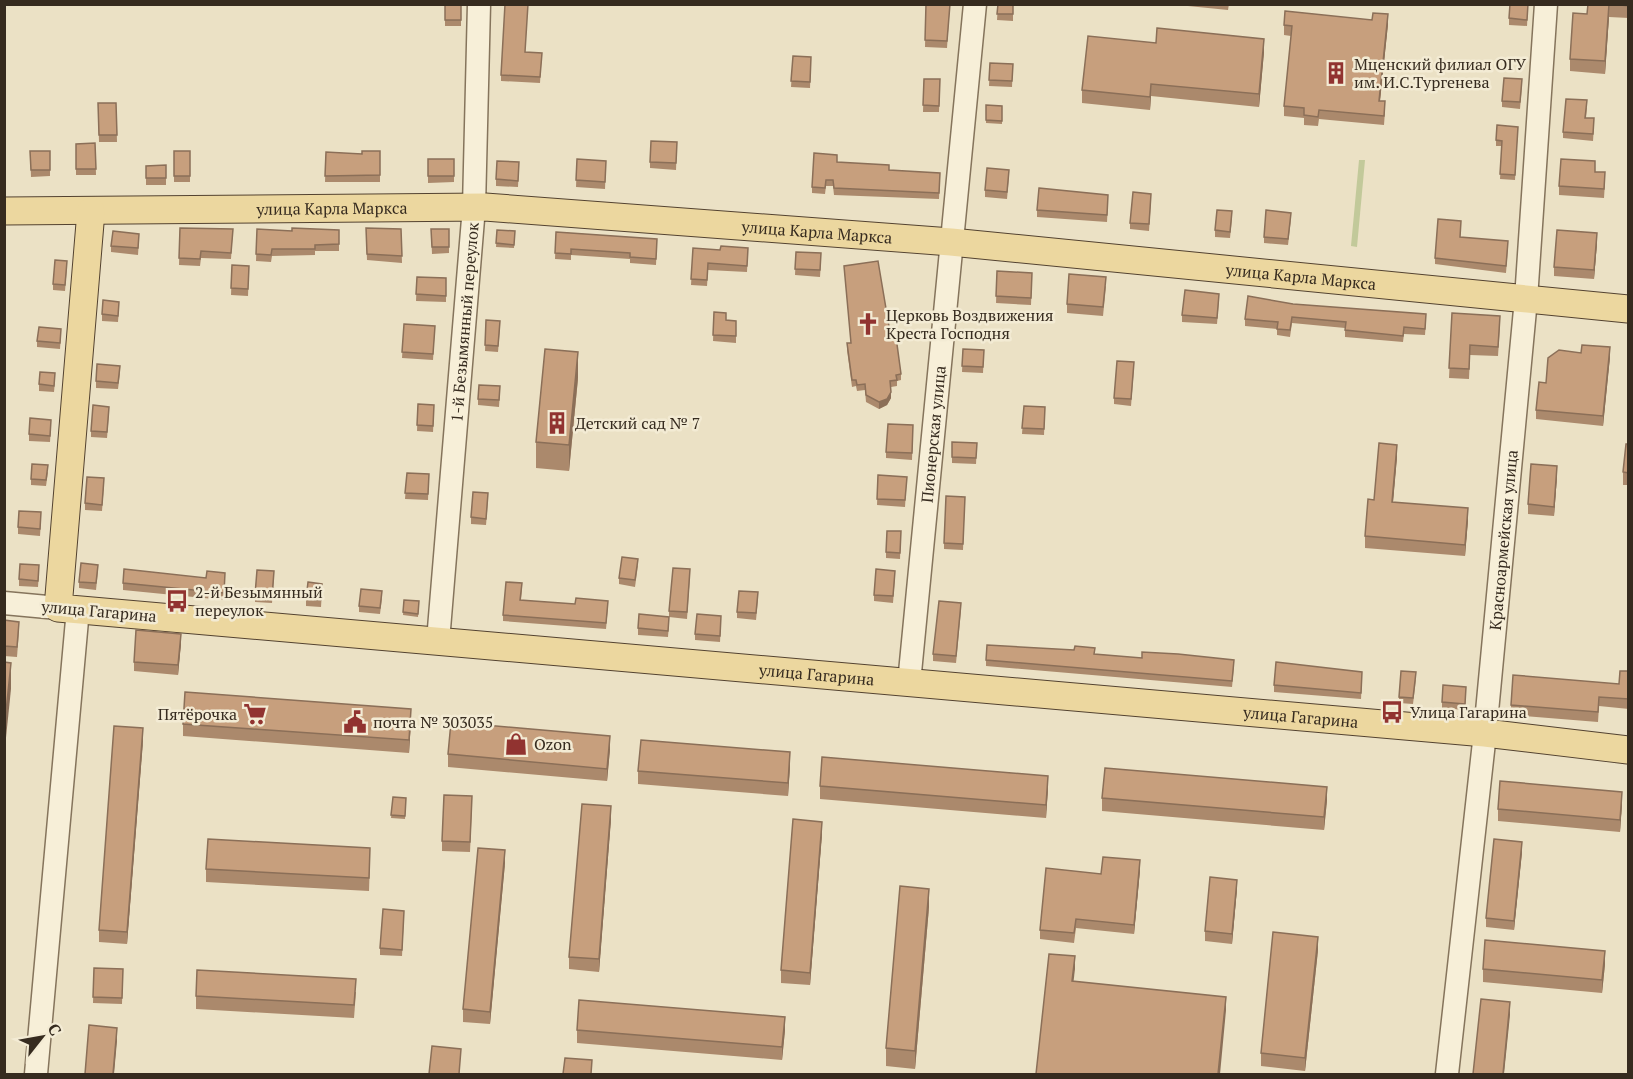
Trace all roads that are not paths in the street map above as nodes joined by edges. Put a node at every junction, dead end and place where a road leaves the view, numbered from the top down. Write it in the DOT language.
graph roads {
  1 [pos="479,4"];
  2 [pos="975,4"];
  3 [pos="1546,4"];
  4 [pos="474,207"];
  5 [pos="4,211"];
  6 [pos="92,211"];
  7 [pos="951,242"];
  8 [pos="1526,299"];
  9 [pos="1629,309"];
  10 [pos="4,603"];
  11 [pos="68,609"];
  12 [pos="438,641"];
  13 [pos="909,682"];
  14 [pos="1485,733"];
  15 [pos="1629,750"];
  16 [pos="36,1074"];
  17 [pos="1447,1074"];
  1 -- 4 [label="street, 1-й Безымянный переулок"];
  2 -- 7 [label="street, Пионерская улица"];
  3 -- 8 [label="street, Красноармейская улица"];
  4 -- 6 [label="main road, улица Карла Маркса"];
  4 -- 7 [label="main road, улица Карла Маркса"];
  4 -- 12 [label="street, 1-й Безымянный переулок"];
  5 -- 6 [label="main road, улица Карла Маркса"];
  6 -- 11 [label="main road"];
  7 -- 8 [label="main road, улица Карла Маркса"];
  7 -- 13 [label="street, Пионерская улица"];
  8 -- 9 [label="main road, улица Карла Маркса"];
  8 -- 14 [label="street, Красноармейская улица"];
  10 -- 11 [label="street, улица Гагарина"];
  11 -- 12 [label="main road, улица Гагарина"];
  11 -- 16 [label="street"];
  12 -- 13 [label="main road, улица Гагарина"];
  13 -- 14 [label="main road, улица Гагарина"];
  14 -- 15 [label="main road, улица Гагарина"];
  14 -- 17 [label="street, Красноармейская улица"];
}
